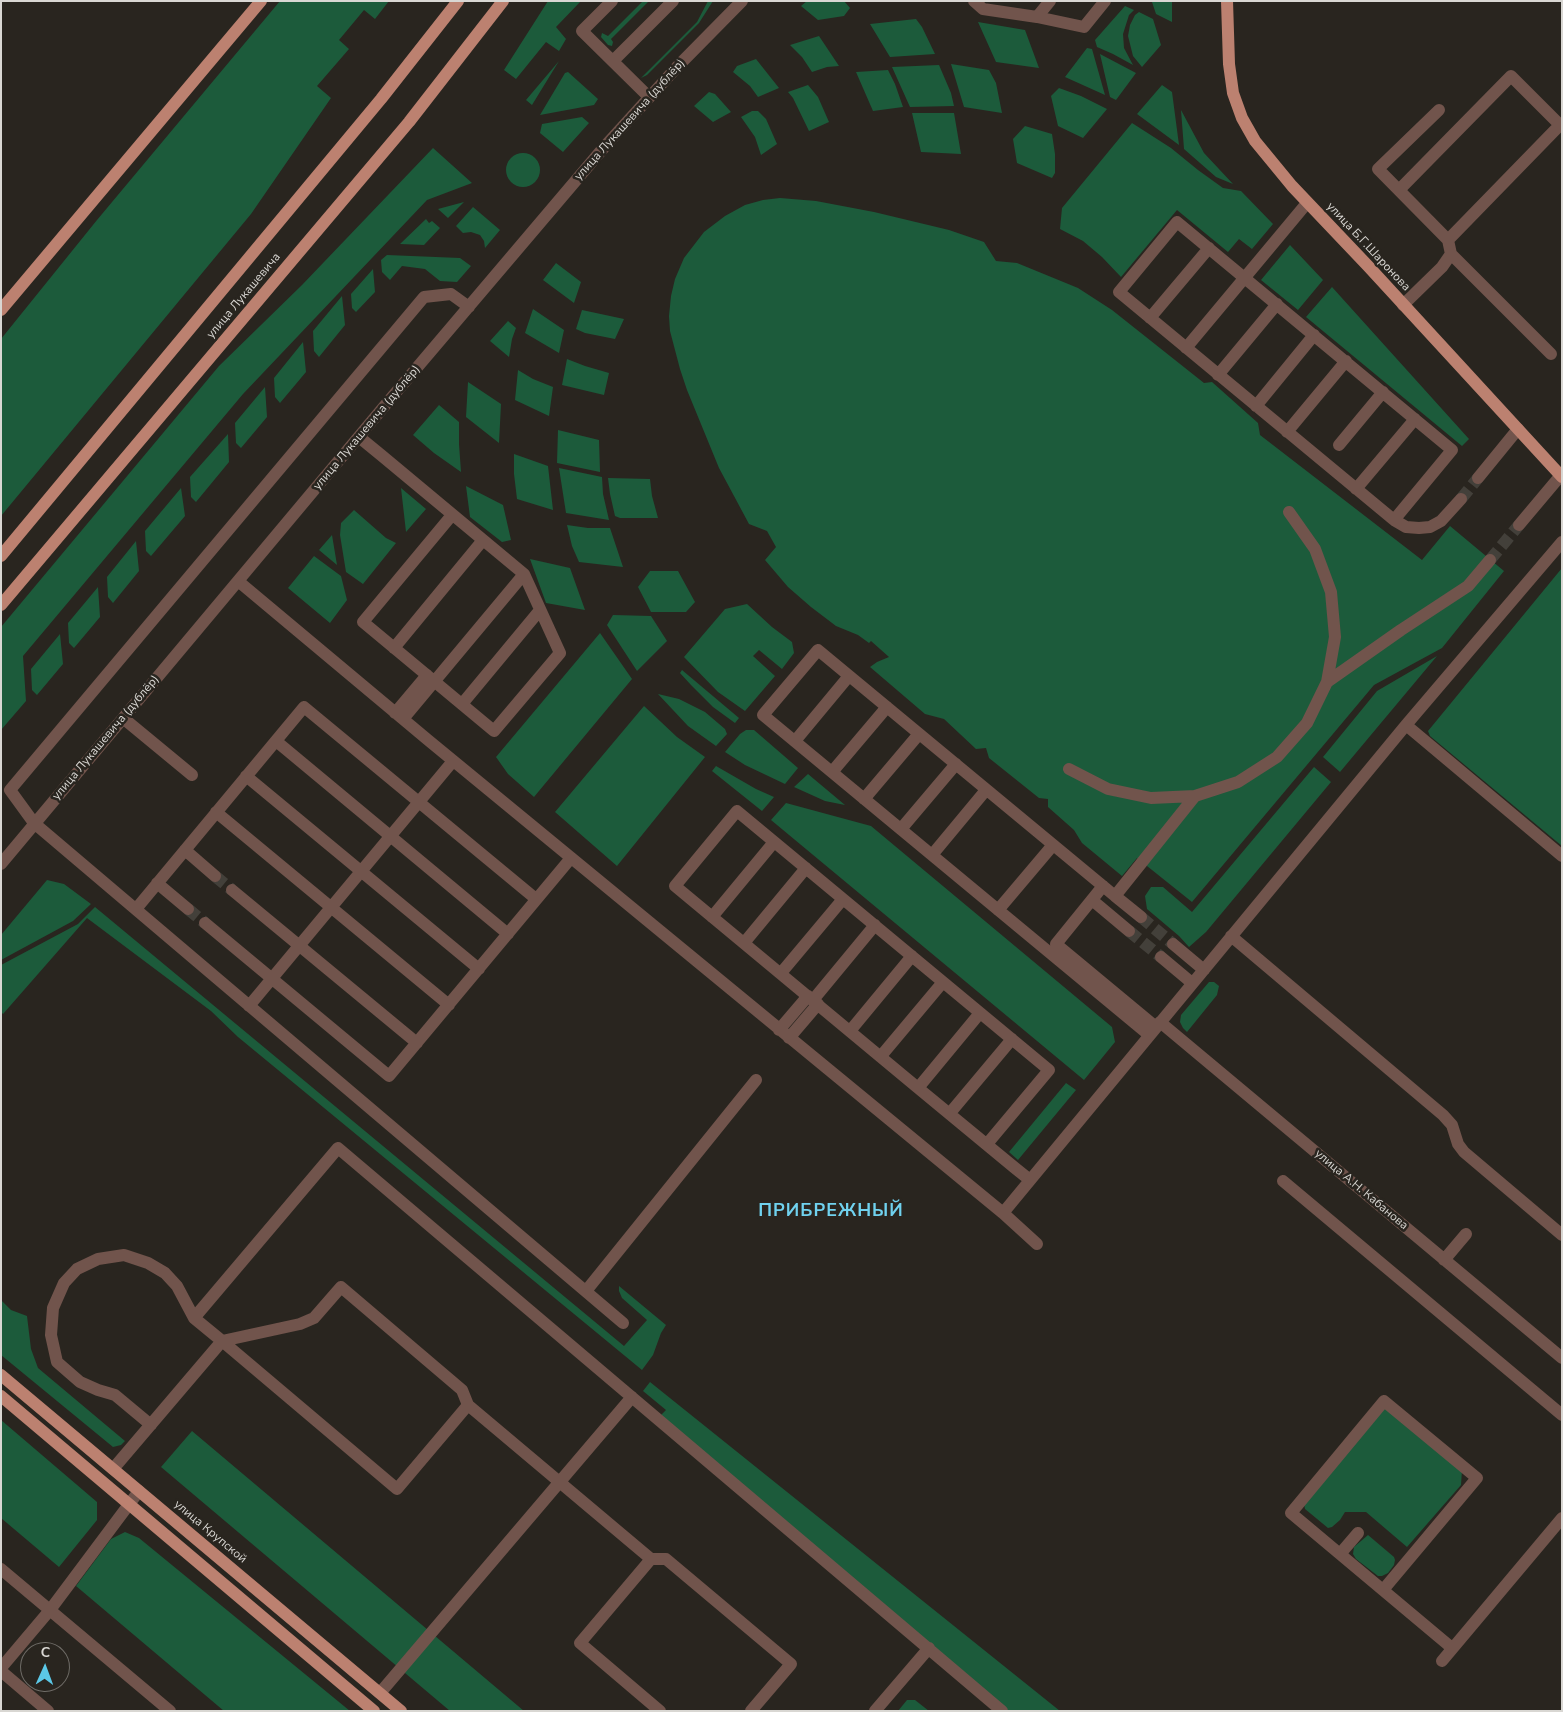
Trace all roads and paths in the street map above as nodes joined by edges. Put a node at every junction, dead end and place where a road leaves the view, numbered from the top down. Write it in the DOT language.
graph roads {
  1 [pos="261,1"];
  2 [pos="458,1"];
  3 [pos="503,1"];
  4 [pos="612,1"];
  5 [pos="673,1"];
  6 [pos="742,1"];
  7 [pos="974,1"];
  8 [pos="1050,1"];
  9 [pos="1105,1"];
  10 [pos="1226,1"];
  11 [pos="992,5"];
  12 [pos="1037,17"];
  13 [pos="613,61"];
  14 [pos="649,97"];
  15 [pos="1439,110"];
  16 [pos="1399,190"];
  17 [pos="1307,203"];
  18 [pos="1448,240"];
  19 [pos="1208,248"];
  20 [pos="1452,254"];
  21 [pos="1245,278"];
  22 [pos="1277,304"];
  23 [pos="1404,305"];
  24 [pos="469,307"];
  25 [pos="1,310"];
  26 [pos="1150,318"];
  27 [pos="1314,335"];
  28 [pos="1186,348"];
  29 [pos="1551,354"];
  30 [pos="1346,362"];
  31 [pos="1218,375"];
  32 [pos="1383,392"];
  33 [pos="1256,406"];
  34 [pos="1415,419"];
  35 [pos="1518,430"];
  36 [pos="1287,432"];
  37 [pos="359,437"];
  38 [pos="1339,445"];
  39 [pos="1561,476"];
  40 [pos="1478,478"];
  41 [pos="1356,489"];
  42 [pos="1461,498"];
  43 [pos="1289,512"];
  44 [pos="452,515"];
  45 [pos="1394,520"];
  46 [pos="1519,525"];
  47 [pos="483,540"];
  48 [pos="1562,542"];
  49 [pos="4,552"];
  50 [pos="1490,560"];
  51 [pos="524,574"];
  52 [pos="238,581"];
  53 [pos="1,605"];
  54 [pos="540,610"];
  55 [pos="394,648"];
  56 [pos="849,676"];
  57 [pos="430,678"];
  58 [pos="1327,682"];
  59 [pos="462,704"];
  60 [pos="887,707"];
  61 [pos="399,716"];
  62 [pos="123,718"];
  63 [pos="1406,725"];
  64 [pos="919,734"];
  65 [pos="276,741"];
  66 [pos="795,741"];
  67 [pos="453,761"];
  68 [pos="956,764"];
  69 [pos="1069,769"];
  70 [pos="832,772"];
  71 [pos="192,776"];
  72 [pos="246,776"];
  73 [pos="986,790"];
  74 [pos="1195,796"];
  75 [pos="864,799"];
  76 [pos="419,802"];
  77 [pos="216,812"];
  78 [pos="34,823"];
  79 [pos="901,829"];
  80 [pos="391,836"];
  81 [pos="774,842"];
  82 [pos="1053,844"];
  83 [pos="185,850"];
  84 [pos="932,855"];
  85 [pos="1562,856"];
  86 [pos="571,858"];
  87 [pos="1,864"];
  88 [pos="806,868"];
  89 [pos="361,872"];
  90 [pos="215,876"];
  91 [pos="157,884"];
  92 [pos="1104,886"];
  93 [pos="232,890"];
  94 [pos="1115,896"];
  95 [pos="536,899"];
  96 [pos="843,899"];
  97 [pos="1092,900"];
  98 [pos="331,908"];
  99 [pos="136,909"];
  100 [pos="188,909"];
  101 [pos="998,910"];
  102 [pos="712,917"];
  103 [pos="1141,917"];
  104 [pos="205,923"];
  105 [pos="875,925"];
  106 [pos="1129,931"];
  107 [pos="508,934"];
  108 [pos="1232,936"];
  109 [pos="744,943"];
  110 [pos="1173,944"];
  111 [pos="300,946"];
  112 [pos="912,956"];
  113 [pos="1161,958"];
  114 [pos="478,969"];
  115 [pos="1204,970"];
  116 [pos="781,973"];
  117 [pos="272,979"];
  118 [pos="943,982"];
  119 [pos="1192,983"];
  120 [pos="813,1000"];
  121 [pos="449,1005"];
  122 [pos="249,1006"];
  123 [pos="980,1013"];
  124 [pos="1155,1028"];
  125 [pos="850,1031"];
  126 [pos="784,1034"];
  127 [pos="1012,1039"];
  128 [pos="417,1043"];
  129 [pos="881,1056"];
  130 [pos="756,1080"];
  131 [pos="918,1088"];
  132 [pos="950,1113"];
  133 [pos="987,1144"];
  134 [pos="1030,1180"];
  135 [pos="1283,1182"];
  136 [pos="1003,1213"];
  137 [pos="1466,1234"];
  138 [pos="1562,1235"];
  139 [pos="1037,1244"];
  140 [pos="1444,1260"];
  141 [pos="586,1291"];
  142 [pos="194,1318"];
  143 [pos="623,1323"];
  144 [pos="222,1341"];
  145 [pos="1562,1358"];
  146 [pos="1,1375"];
  147 [pos="1,1396"];
  148 [pos="632,1397"];
  149 [pos="468,1405"];
  150 [pos="1562,1415"];
  151 [pos="151,1424"];
  152 [pos="113,1469"];
  153 [pos="559,1482"];
  154 [pos="139,1491"];
  155 [pos="129,1504"];
  156 [pos="1562,1518"];
  157 [pos="1358,1533"];
  158 [pos="1340,1554"];
  159 [pos="651,1559"];
  160 [pos="1,1569"];
  161 [pos="1383,1590"];
  162 [pos="50,1610"];
  163 [pos="929,1648"];
  164 [pos="1452,1648"];
  165 [pos="1442,1660"];
  166 [pos="1,1669"];
  167 [pos="380,1693"];
  168 [pos="34,1706"];
  169 [pos="48,1711"];
  170 [pos="170,1711"];
  171 [pos="374,1711"];
  172 [pos="401,1711"];
  173 [pos="660,1711"];
  174 [pos="751,1711"];
  175 [pos="875,1711"];
  176 [pos="1002,1711"];
  1 -- 25 [label="main road"];
  2 -- 49 [label="main road, улица Лукашевича"];
  3 -- 53 [label="main road, улица Лукашевича"];
  4 -- 13 [label="street"];
  5 -- 13 [label="street"];
  6 -- 14 [label="street, улица Лукашевича (дублёр)"];
  7 -- 11 [label="street"];
  8 -- 12 [label="street"];
  9 -- 12 [label="street"];
  10 -- 17 [label="main road, улица Б.Г.Шаронова"];
  11 -- 12 [label="street"];
  13 -- 14 [label="street"];
  14 -- 24 [label="street, улица Лукашевича (дублёр)"];
  15 -- 16 [label="street"];
  16 -- 18 [label="street"];
  16 -- 18 [label="street"];
  17 -- 21 [label="street"];
  17 -- 23 [label="main road, улица Б.Г.Шаронова"];
  18 -- 20 [label="street"];
  19 -- 21 [label="street"];
  19 -- 26 [label="street"];
  19 -- 26 [label="street"];
  20 -- 23 [label="street"];
  20 -- 29 [label="street"];
  21 -- 22 [label="street"];
  21 -- 28 [label="street"];
  22 -- 27 [label="street"];
  22 -- 31 [label="street"];
  23 -- 35 [label="main road, улица Б.Г.Шаронова"];
  24 -- 37 [label="street, улица Лукашевича (дублёр)"];
  24 -- 78 [label="street"];
  26 -- 28 [label="street"];
  27 -- 30 [label="street"];
  27 -- 33 [label="street"];
  28 -- 31 [label="street"];
  30 -- 32 [label="street"];
  30 -- 36 [label="street"];
  31 -- 33 [label="street"];
  32 -- 34 [label="street"];
  32 -- 38 [label="street"];
  33 -- 36 [label="street"];
  34 -- 41 [label="street"];
  34 -- 45 [label="street"];
  35 -- 39 [label="main road, улица Б.Г.Шаронова"];
  35 -- 40 [label="street"];
  36 -- 41 [label="street"];
  37 -- 44 [label="street"];
  37 -- 52 [label="street, улица Лукашевича (дублёр)"];
  39 -- 46 [label="street"];
  41 -- 45 [label="street"];
  42 -- 45 [label="street"];
  43 -- 58 [label="street"];
  44 -- 47 [label="street"];
  44 -- 55 [label="street"];
  47 -- 51 [label="street"];
  47 -- 55 [label="street"];
  48 -- 63 [label="street"];
  50 -- 58 [label="street"];
  51 -- 54 [label="street"];
  51 -- 57 [label="street"];
  52 -- 61 [label="street"];
  52 -- 62 [label="street, улица Лукашевича (дублёр)"];
  54 -- 59 [label="street"];
  54 -- 59 [label="street"];
  55 -- 57 [label="street"];
  56 -- 60 [label="street"];
  56 -- 66 [label="street"];
  56 -- 66 [label="street"];
  57 -- 59 [label="street"];
  57 -- 61 [label="street"];
  58 -- 74 [label="street"];
  60 -- 64 [label="street"];
  60 -- 70 [label="street"];
  61 -- 67 [label="street"];
  62 -- 71 [label="street"];
  62 -- 78 [label="street, улица Лукашевича (дублёр)"];
  63 -- 85 [label="street"];
  63 -- 108 [label="street"];
  64 -- 68 [label="street"];
  64 -- 75 [label="street"];
  65 -- 72 [label="street"];
  65 -- 76 [label="street"];
  65 -- 80 [label="street"];
  66 -- 70 [label="street"];
  67 -- 76 [label="street"];
  67 -- 86 [label="street"];
  68 -- 73 [label="street"];
  68 -- 79 [label="street"];
  69 -- 74 [label="street"];
  70 -- 75 [label="street"];
  72 -- 77 [label="street"];
  72 -- 89 [label="street"];
  73 -- 82 [label="street"];
  73 -- 84 [label="street"];
  74 -- 94 [label="street"];
  75 -- 79 [label="street"];
  76 -- 80 [label="street"];
  76 -- 95 [label="street"];
  77 -- 83 [label="street"];
  77 -- 98 [label="street"];
  78 -- 87 [label="street, улица Лукашевича (дублёр)"];
  78 -- 99 [label="street"];
  79 -- 84 [label="street"];
  80 -- 89 [label="street"];
  80 -- 107 [label="street"];
  81 -- 88 [label="street"];
  81 -- 102 [label="street"];
  81 -- 102 [label="street"];
  82 -- 92 [label="street"];
  82 -- 101 [label="street"];
  83 -- 90 [label="street"];
  83 -- 91 [label="street"];
  84 -- 101 [label="street"];
  86 -- 95 [label="street"];
  86 -- 126 [label="street"];
  88 -- 96 [label="street"];
  88 -- 109 [label="street"];
  89 -- 98 [label="street"];
  89 -- 114 [label="street"];
  91 -- 99 [label="street"];
  91 -- 100 [label="street"];
  92 -- 94 [label="street"];
  92 -- 97 [label="street"];
  93 -- 111 [label="street"];
  94 -- 103 [label="street"];
  95 -- 107 [label="street"];
  96 -- 105 [label="street"];
  96 -- 116 [label="street"];
  97 -- 106 [label="street"];
  97 -- 124 [label="street"];
  98 -- 111 [label="street"];
  98 -- 121 [label="street"];
  99 -- 122 [label="street"];
  101 -- 124 [label="street"];
  102 -- 109 [label="street"];
  104 -- 117 [label="street"];
  105 -- 112 [label="street"];
  105 -- 120 [label="street"];
  107 -- 114 [label="street"];
  108 -- 115 [label="street"];
  108 -- 138 [label="street"];
  109 -- 116 [label="street"];
  110 -- 115 [label="street"];
  111 -- 117 [label="street"];
  111 -- 128 [label="street"];
  112 -- 118 [label="street"];
  112 -- 125 [label="street"];
  113 -- 119 [label="street"];
  114 -- 121 [label="street"];
  115 -- 119 [label="street"];
  116 -- 120 [label="street"];
  117 -- 122 [label="street"];
  117 -- 128 [label="street"];
  118 -- 123 [label="street"];
  118 -- 129 [label="street"];
  119 -- 124 [label="street"];
  120 -- 125 [label="street"];
  120 -- 126 [label="street"];
  121 -- 128 [label="street"];
  122 -- 141 [label="street"];
  123 -- 127 [label="street"];
  123 -- 131 [label="street"];
  124 -- 134 [label="street"];
  124 -- 140 [label="street, улица А.Н. Кабанова"];
  125 -- 129 [label="street"];
  126 -- 136 [label="street"];
  127 -- 132 [label="street"];
  127 -- 133 [label="street"];
  129 -- 131 [label="street"];
  130 -- 141 [label="street"];
  131 -- 132 [label="street"];
  132 -- 133 [label="street"];
  133 -- 134 [label="street"];
  134 -- 136 [label="street"];
  135 -- 150 [label="street"];
  136 -- 139 [label="street"];
  137 -- 140 [label="street"];
  140 -- 145 [label="street, улица А.Н. Кабанова"];
  141 -- 143 [label="street"];
  142 -- 144 [label="street"];
  142 -- 148 [label="street"];
  142 -- 151 [label="street"];
  144 -- 149 [label="street"];
  144 -- 149 [label="street"];
  144 -- 151 [label="street"];
  146 -- 152 [label="main road, улица Крупской"];
  147 -- 155 [label="main road"];
  148 -- 153 [label="street"];
  148 -- 163 [label="street"];
  149 -- 153 [label="street"];
  151 -- 152 [label="street"];
  152 -- 154 [label="main road, улица Крупской"];
  153 -- 159 [label="street"];
  153 -- 167 [label="street"];
  154 -- 155 [label="street"];
  154 -- 167 [label="main road, улица Крупской"];
  155 -- 162 [label="street"];
  155 -- 171 [label="main road"];
  156 -- 164 [label="street"];
  157 -- 158 [label="street"];
  158 -- 161 [label="street"];
  158 -- 161 [label="street"];
  159 -- 173 [label="street"];
  159 -- 174 [label="street"];
  160 -- 162 [label="street"];
  161 -- 164 [label="street"];
  162 -- 166 [label="street"];
  162 -- 170 [label="street"];
  163 -- 175 [label="street"];
  163 -- 176 [label="street"];
  164 -- 165 [label="street"];
  166 -- 168 [label="street"];
  167 -- 172 [label="main road, улица Крупской"];
  168 -- 169 [label="street"];
}
